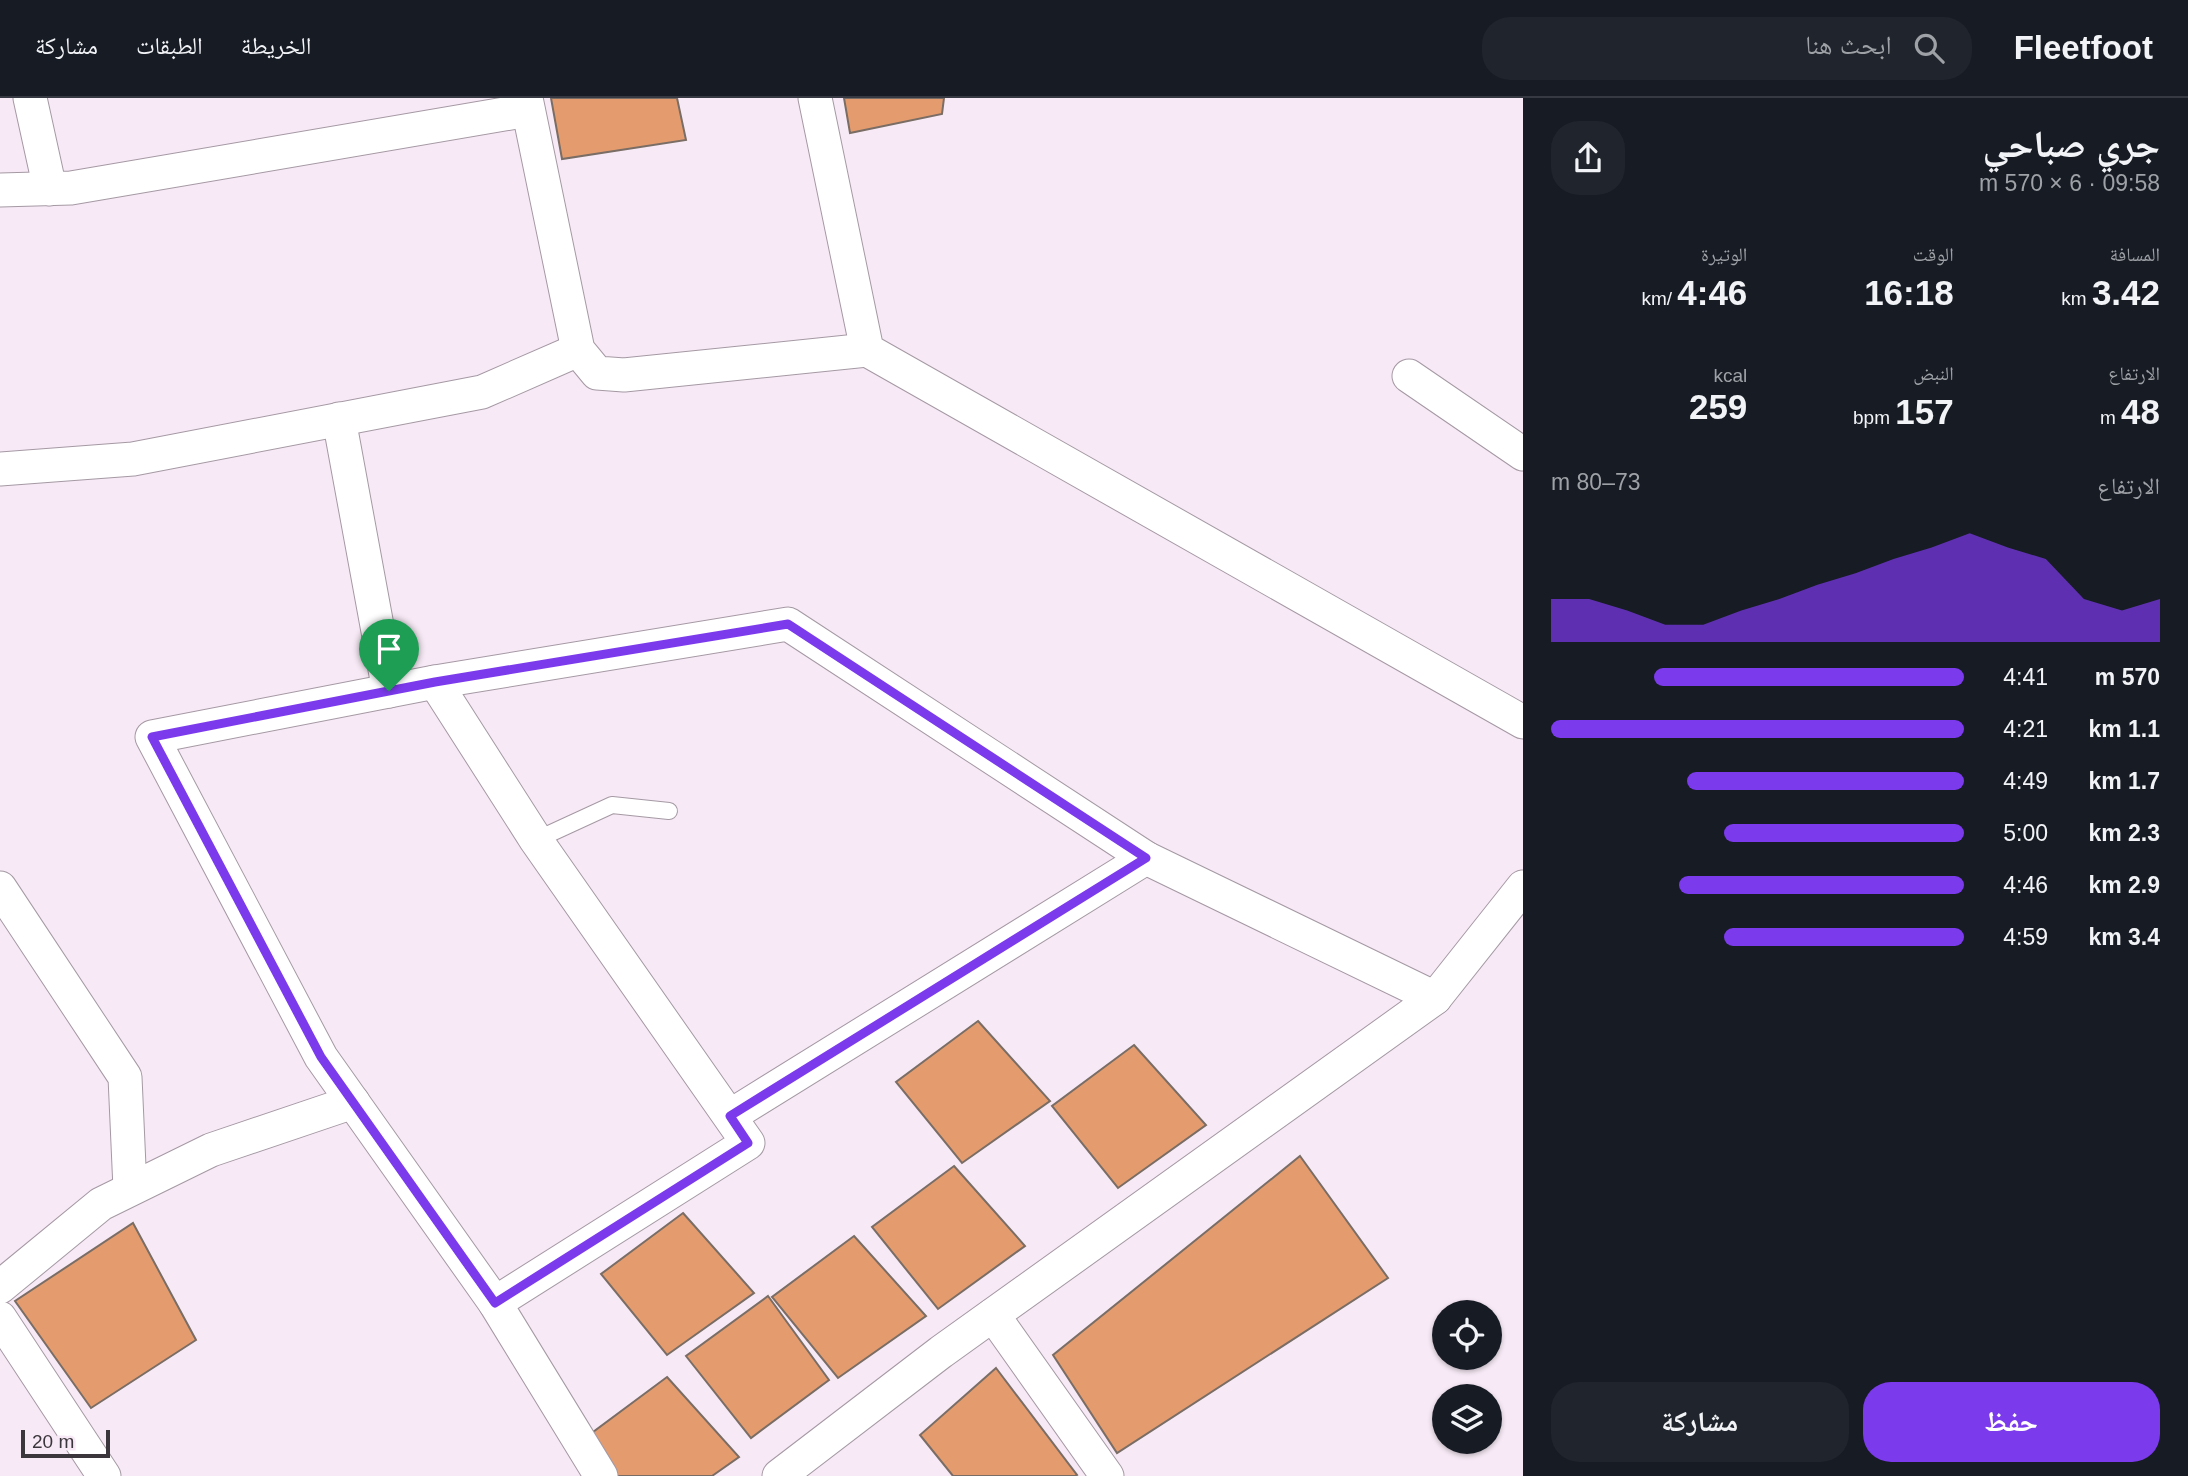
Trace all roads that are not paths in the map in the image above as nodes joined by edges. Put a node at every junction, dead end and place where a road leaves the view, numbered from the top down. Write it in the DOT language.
graph roads {
  1 [pos="30,98"];
  2 [pos="815,98"];
  3 [pos="527,104"];
  4 [pos="50,188"];
  5 [pos="0,190"];
  6 [pos="578,350"];
  7 [pos="867,351"];
  8 [pos="1409,376"];
  9 [pos="339,419"];
  10 [pos="1523,454"];
  11 [pos="0,469"];
  12 [pos="435,682"];
  13 [pos="389,691"];
  14 [pos="1523,722"];
  15 [pos="669,811"];
  16 [pos="537,840"];
  17 [pos="1146,858"];
  18 [pos="1523,887"];
  19 [pos="0,888"];
  20 [pos="1435,998"];
  21 [pos="353,1102"];
  22 [pos="730,1116"];
  23 [pos="130,1189"];
  24 [pos="0,1287"];
  25 [pos="495,1303"];
  26 [pos="993,1315"];
  27 [pos="0,1318"];
  28 [pos="104,1476"];
  29 [pos="601,1476"];
  30 [pos="779,1476"];
  31 [pos="1107,1476"];
  1 -- 4 [label="street"];
  2 -- 7 [label="street"];
  3 -- 4 [label="street"];
  3 -- 6 [label="street"];
  4 -- 5 [label="street"];
  6 -- 7 [label="street"];
  6 -- 9 [label="street"];
  7 -- 14 [label="street"];
  8 -- 10 [label="street"];
  9 -- 11 [label="street"];
  9 -- 13 [label="street"];
  12 -- 13 [label="street"];
  12 -- 16 [label="street"];
  12 -- 17 [label="street"];
  13 -- 21 [label="street"];
  15 -- 16 [label="lane"];
  16 -- 22 [label="street"];
  17 -- 20 [label="street"];
  17 -- 22 [label="street"];
  18 -- 20 [label="street"];
  19 -- 23 [label="street"];
  20 -- 26 [label="street"];
  21 -- 23 [label="street"];
  21 -- 25 [label="street"];
  22 -- 25 [label="street"];
  23 -- 24 [label="street"];
  25 -- 29 [label="street"];
  26 -- 30 [label="street"];
  26 -- 31 [label="street"];
  27 -- 28 [label="street"];
}
